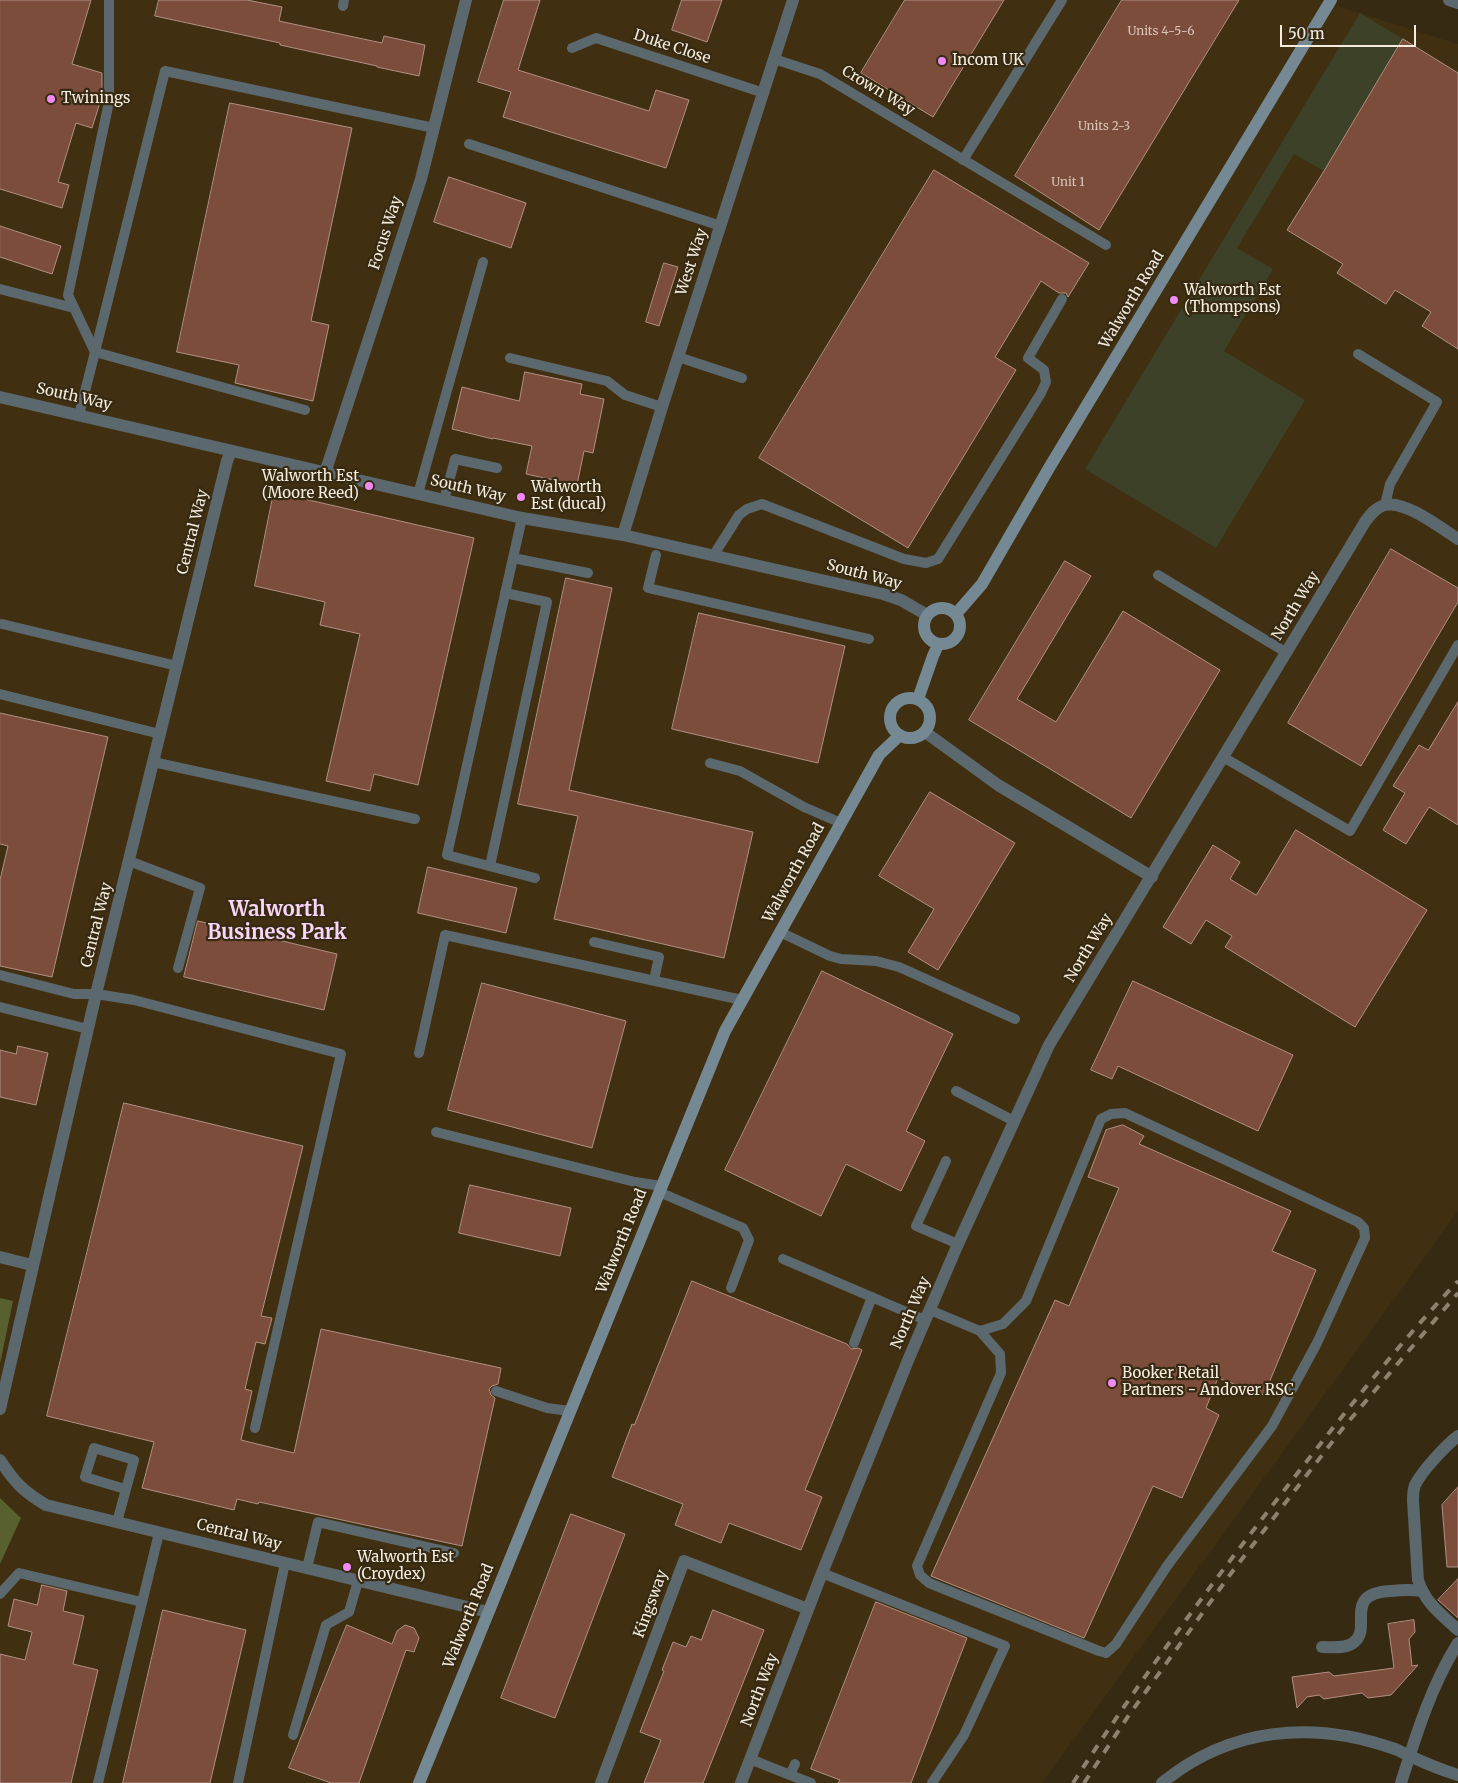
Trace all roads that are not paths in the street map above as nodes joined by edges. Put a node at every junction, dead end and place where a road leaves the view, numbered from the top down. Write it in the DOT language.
graph roads {
  1 [pos="109,0"];
  2 [pos="466,0"];
  3 [pos="793,0"];
  4 [pos="1062,0"];
  5 [pos="1331,0"];
  6 [pos="1449,0"];
  7 [pos="1458,3"];
  8 [pos="572,48"];
  9 [pos="774,58"];
  10 [pos="764,92"];
  11 [pos="434,128"];
  12 [pos="468,144"];
  13 [pos="963,160"];
  14 [pos="721,226"];
  15 [pos="1106,245"];
  16 [pos="483,262"];
  17 [pos="0,289"];
  18 [pos="1062,299"];
  19 [pos="74,308"];
  20 [pos="95,352"];
  21 [pos="1358,354"];
  22 [pos="678,356"];
  23 [pos="510,358"];
  24 [pos="742,378"];
  25 [pos="0,397"];
  26 [pos="662,407"];
  27 [pos="305,410"];
  28 [pos="79,415"];
  29 [pos="231,451"];
  30 [pos="497,468"];
  31 [pos="325,473"];
  32 [pos="418,494"];
  33 [pos="444,500"];
  34 [pos="1385,505"];
  35 [pos="522,518"];
  36 [pos="623,535"];
  37 [pos="1458,538"];
  38 [pos="656,555"];
  39 [pos="713,556"];
  40 [pos="513,558"];
  41 [pos="588,573"];
  42 [pos="1158,575"];
  43 [pos="505,593"];
  44 [pos="956,614"];
  45 [pos="927,615"];
  46 [pos="2,624"];
  47 [pos="869,640"];
  48 [pos="938,644"];
  49 [pos="1458,645"];
  50 [pos="1287,653"];
  51 [pos="177,666"];
  52 [pos="0,694"];
  53 [pos="918,699"];
  54 [pos="924,732"];
  55 [pos="160,734"];
  56 [pos="900,735"];
  57 [pos="1223,757"];
  58 [pos="153,762"];
  59 [pos="710,763"];
  60 [pos="415,819"];
  61 [pos="841,823"];
  62 [pos="129,861"];
  63 [pos="490,866"];
  64 [pos="1152,877"];
  65 [pos="535,878"];
  66 [pos="780,932"];
  67 [pos="594,942"];
  68 [pos="178,968"];
  69 [pos="0,975"];
  70 [pos="654,980"];
  71 [pos="96,994"];
  72 [pos="742,1000"];
  73 [pos="0,1007"];
  74 [pos="1015,1019"];
  75 [pos="88,1028"];
  76 [pos="419,1053"];
  77 [pos="956,1091"];
  78 [pos="1014,1121"];
  79 [pos="436,1132"];
  80 [pos="946,1161"];
  81 [pos="660,1189"];
  82 [pos="958,1244"];
  83 [pos="0,1256"];
  84 [pos="783,1259"];
  85 [pos="32,1265"];
  86 [pos="731,1288"];
  87 [pos="872,1297"];
  88 [pos="928,1315"];
  89 [pos="980,1331"];
  90 [pos="854,1343"];
  91 [pos="496,1391"];
  92 [pos="0,1409"];
  93 [pos="570,1411"];
  94 [pos="255,1428"];
  95 [pos="1458,1436"];
  96 [pos="0,1460"];
  97 [pos="125,1489"];
  98 [pos="117,1522"];
  99 [pos="160,1533"];
  100 [pos="454,1554"];
  101 [pos="285,1563"];
  102 [pos="307,1568"];
  103 [pos="822,1573"];
  104 [pos="358,1581"];
  105 [pos="1422,1591"];
  106 [pos="0,1594"];
  107 [pos="142,1602"];
  108 [pos="808,1609"];
  109 [pos="488,1612"];
  110 [pos="1458,1630"];
  111 [pos="1458,1643"];
  112 [pos="1322,1647"];
  113 [pos="293,1736"];
  114 [pos="1410,1756"];
  115 [pos="750,1759"];
  116 [pos="795,1764"];
  117 [pos="790,1775"];
  118 [pos="1458,1776"];
  119 [pos="98,1783"];
  120 [pos="238,1783"];
  121 [pos="419,1783"];
  122 [pos="601,1783"];
  123 [pos="741,1783"];
  124 [pos="811,1783"];
  125 [pos="932,1783"];
  126 [pos="1162,1783"];
  127 [pos="1401,1783"];
  1 -- 19 [label="lane"];
  2 -- 11 [label="street, Focus Way"];
  3 -- 9 [label="street, West Way"];
  4 -- 13 [label="lane"];
  5 -- 44 [label="street, Walworth Road"];
  6 -- 7 [label="street"];
  8 -- 10 [label="lane, Duke Close"];
  9 -- 10 [label="street, West Way"];
  9 -- 13 [label="lane, Crown Way"];
  10 -- 14 [label="street, West Way"];
  11 -- 20 [label="lane"];
  11 -- 31 [label="street, Focus Way"];
  12 -- 14 [label="lane"];
  13 -- 15 [label="lane, Crown Way"];
  14 -- 22 [label="street, West Way"];
  16 -- 32 [label="lane"];
  17 -- 19 [label="lane"];
  18 -- 39 [label="lane"];
  19 -- 20 [label="lane"];
  20 -- 27 [label="lane"];
  20 -- 28 [label="lane"];
  21 -- 34 [label="lane"];
  22 -- 24 [label="lane"];
  22 -- 26 [label="street, West Way"];
  23 -- 26 [label="lane"];
  25 -- 28 [label="street, South Way"];
  26 -- 36 [label="street, West Way"];
  28 -- 29 [label="street, South Way"];
  29 -- 31 [label="street, South Way"];
  29 -- 51 [label="street, Central Way"];
  30 -- 33 [label="lane"];
  31 -- 32 [label="street, South Way"];
  32 -- 33 [label="street, South Way"];
  33 -- 35 [label="street, South Way"];
  34 -- 37 [label="street"];
  34 -- 50 [label="street, North Way"];
  35 -- 36 [label="street, South Way"];
  35 -- 40 [label="lane"];
  36 -- 39 [label="street, South Way"];
  38 -- 47 [label="lane"];
  39 -- 45 [label="street, South Way"];
  40 -- 41 [label="lane"];
  40 -- 43 [label="lane"];
  42 -- 50 [label="lane"];
  43 -- 63 [label="lane"];
  43 -- 63 [label="lane"];
  44 -- 45 [label="street"];
  44 -- 48 [label="street"];
  45 -- 48 [label="street"];
  46 -- 51 [label="lane"];
  48 -- 53 [label="street"];
  49 -- 57 [label="lane"];
  50 -- 57 [label="street, North Way"];
  51 -- 55 [label="street, Central Way"];
  52 -- 55 [label="lane"];
  53 -- 54 [label="street"];
  53 -- 56 [label="street"];
  54 -- 56 [label="street"];
  54 -- 64 [label="street"];
  55 -- 58 [label="street, Central Way"];
  56 -- 61 [label="street, Walworth Road"];
  57 -- 64 [label="street, North Way"];
  58 -- 60 [label="lane"];
  58 -- 62 [label="street, Central Way"];
  59 -- 61 [label="lane"];
  61 -- 66 [label="street, Walworth Road"];
  62 -- 68 [label="lane"];
  62 -- 71 [label="street, Central Way"];
  63 -- 65 [label="lane"];
  64 -- 78 [label="street, North Way"];
  66 -- 72 [label="street, Walworth Road"];
  66 -- 74 [label="lane"];
  67 -- 70 [label="lane"];
  69 -- 71 [label="lane"];
  70 -- 72 [label="lane"];
  70 -- 76 [label="lane"];
  71 -- 75 [label="street, Central Way"];
  71 -- 94 [label="lane"];
  72 -- 81 [label="street, Walworth Road"];
  73 -- 75 [label="lane"];
  75 -- 85 [label="street, Central Way"];
  77 -- 78 [label="lane"];
  78 -- 82 [label="street, North Way"];
  79 -- 81 [label="lane"];
  80 -- 82 [label="lane"];
  81 -- 86 [label="lane"];
  81 -- 93 [label="street, Walworth Road"];
  82 -- 88 [label="street, North Way"];
  83 -- 85 [label="street"];
  84 -- 87 [label="lane"];
  85 -- 92 [label="street, Central Way"];
  87 -- 88 [label="lane"];
  87 -- 90 [label="lane"];
  88 -- 89 [label="lane"];
  88 -- 103 [label="street, North Way"];
  89 -- 89 [label="lane"];
  91 -- 93 [label="lane"];
  93 -- 109 [label="street, Walworth Road"];
  95 -- 105 [label="street"];
  96 -- 98 [label="street, Central Way"];
  97 -- 97 [label="lane"];
  97 -- 98 [label="lane"];
  98 -- 99 [label="street, Central Way"];
  99 -- 101 [label="street, Central Way"];
  99 -- 107 [label="lane"];
  100 -- 102 [label="lane"];
  101 -- 102 [label="street, Central Way"];
  101 -- 120 [label="lane"];
  102 -- 104 [label="street, Central Way"];
  103 -- 108 [label="street, North Way"];
  103 -- 125 [label="lane"];
  104 -- 109 [label="street, Central Way"];
  104 -- 113 [label="lane"];
  105 -- 110 [label="street"];
  105 -- 112 [label="street"];
  106 -- 107 [label="lane"];
  107 -- 119 [label="lane"];
  108 -- 115 [label="street, North Way"];
  108 -- 122 [label="street, Kingsway"];
  109 -- 121 [label="street, Walworth Road"];
  111 -- 114 [label="street"];
  114 -- 118 [label="street"];
  114 -- 126 [label="street"];
  114 -- 127 [label="street"];
  115 -- 117 [label="lane"];
  115 -- 123 [label="street, North Way"];
  116 -- 117 [label="lane"];
  117 -- 124 [label="lane"];
}
